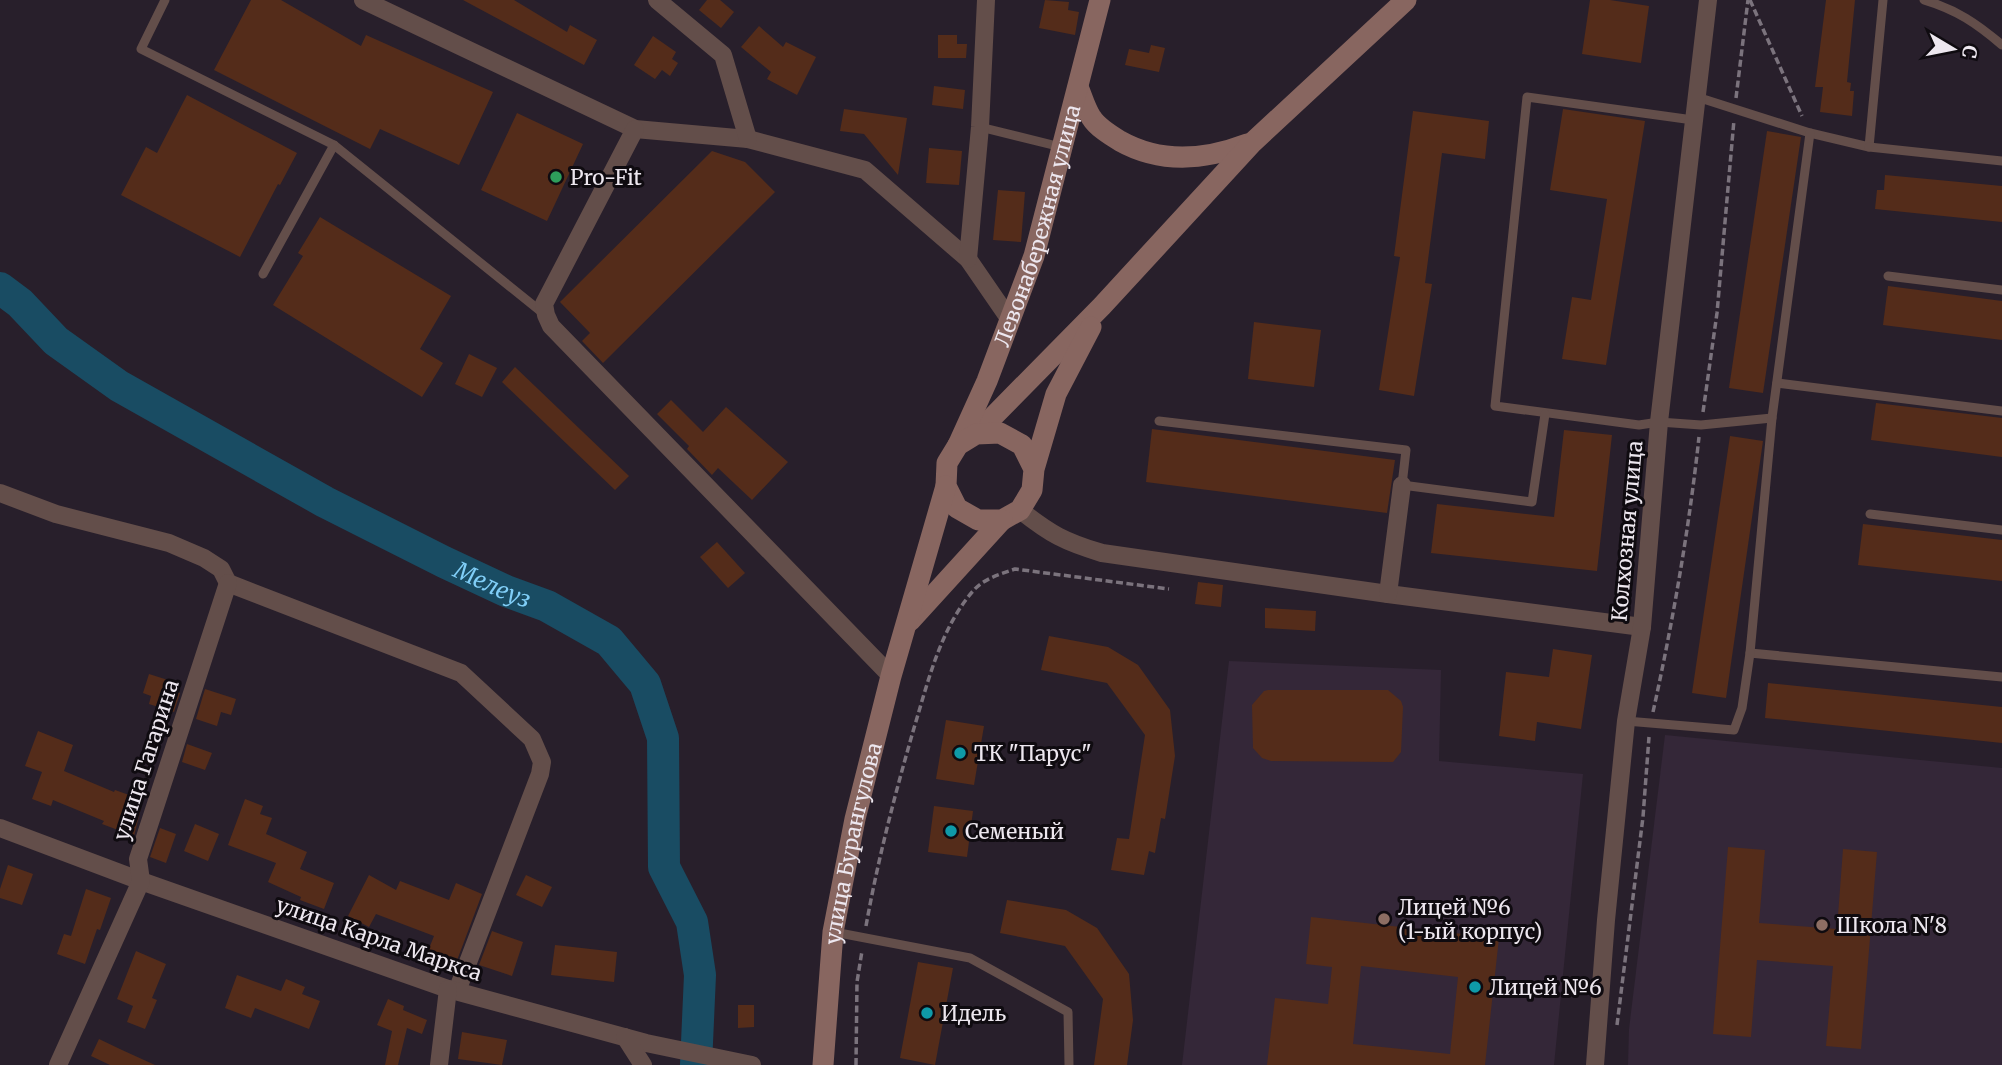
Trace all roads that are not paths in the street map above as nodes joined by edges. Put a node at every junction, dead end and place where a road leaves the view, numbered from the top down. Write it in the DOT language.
graph roads {
  1 [pos="165,0"];
  2 [pos="363,0"];
  3 [pos="657,0"];
  4 [pos="986,0"];
  5 [pos="1100,0"];
  6 [pos="1406,0"];
  7 [pos="1708,0"];
  8 [pos="1883,0"];
  9 [pos="1924,0"];
  10 [pos="2002,45"];
  11 [pos="1078,87"];
  12 [pos="1697,97"];
  13 [pos="1693,120"];
  14 [pos="980,127"];
  15 [pos="635,129"];
  16 [pos="1810,133"];
  17 [pos="748,138"];
  18 [pos="1252,142"];
  19 [pos="334,145"];
  20 [pos="1869,147"];
  21 [pos="1063,148"];
  22 [pos="2002,161"];
  23 [pos="968,259"];
  24 [pos="263,274"];
  25 [pos="1888,276"];
  26 [pos="2002,290"];
  27 [pos="1102,306"];
  28 [pos="546,315"];
  29 [pos="1010,320"];
  30 [pos="1777,383"];
  31 [pos="2002,411"];
  32 [pos="1545,414"];
  33 [pos="1772,418"];
  34 [pos="1159,421"];
  35 [pos="1659,422"];
  36 [pos="967,439"];
  37 [pos="1034,469"];
  38 [pos="1402,485"];
  39 [pos="946,486"];
  40 [pos="0,493"];
  41 [pos="1870,514"];
  42 [pos="1011,515"];
  43 [pos="2002,530"];
  44 [pos="228,583"];
  45 [pos="1388,594"];
  46 [pos="907,625"];
  47 [pos="1642,628"];
  48 [pos="1750,653"];
  49 [pos="891,676"];
  50 [pos="2002,677"];
  51 [pos="1626,721"];
  52 [pos="0,828"];
  53 [pos="141,881"];
  54 [pos="833,932"];
  55 [pos="452,990"];
  56 [pos="625,1037"];
  57 [pos="746,1064"];
  58 [pos="58,1065"];
  59 [pos="439,1065"];
  60 [pos="643,1065"];
  61 [pos="823,1065"];
  62 [pos="1069,1065"];
  63 [pos="1595,1065"];
  1 -- 19 [label="lane"];
  2 -- 15 [label="street"];
  3 -- 17 [label="street"];
  4 -- 14 [label="street"];
  5 -- 11 [label="main road, Левонабережная улица"];
  6 -- 18 [label="main road"];
  7 -- 12 [label="street, Колхозная улица"];
  8 -- 20 [label="lane"];
  9 -- 10 [label="lane"];
  11 -- 18 [label="main road"];
  11 -- 21 [label="main road, Левонабережная улица"];
  12 -- 13 [label="street, Колхозная улица"];
  12 -- 16 [label="lane"];
  13 -- 32 [label="lane"];
  13 -- 35 [label="street, Колхозная улица"];
  14 -- 21 [label="lane"];
  14 -- 23 [label="street"];
  15 -- 17 [label="street"];
  15 -- 28 [label="street"];
  16 -- 20 [label="lane"];
  16 -- 30 [label="lane"];
  17 -- 23 [label="street"];
  18 -- 27 [label="main road"];
  19 -- 24 [label="lane"];
  19 -- 28 [label="lane"];
  20 -- 22 [label="lane"];
  21 -- 29 [label="main road, Левонабережная улица"];
  23 -- 29 [label="street"];
  25 -- 26 [label="lane"];
  27 -- 36 [label="main road, улица Бурангулова"];
  27 -- 37 [label="main road, улица Бурангулова"];
  28 -- 49 [label="street"];
  29 -- 36 [label="main road, Левонабережная улица"];
  30 -- 31 [label="lane"];
  30 -- 33 [label="lane"];
  32 -- 35 [label="lane"];
  32 -- 38 [label="lane"];
  33 -- 35 [label="lane"];
  33 -- 48 [label="lane"];
  34 -- 38 [label="lane"];
  35 -- 47 [label="street, Колхозная улица"];
  36 -- 37 [label="main road"];
  36 -- 39 [label="main road, улица Бурангулова"];
  37 -- 42 [label="main road, улица Бурангулова"];
  38 -- 45 [label="street"];
  39 -- 42 [label="main road"];
  39 -- 46 [label="main road, улица Бурангулова"];
  40 -- 44 [label="street"];
  41 -- 43 [label="lane"];
  42 -- 45 [label="street"];
  42 -- 46 [label="main road, улица Бурангулова"];
  44 -- 53 [label="street, улица Гагарина"];
  44 -- 55 [label="street"];
  45 -- 47 [label="street"];
  46 -- 49 [label="main road, улица Бурангулова"];
  47 -- 51 [label="street, Колхозная улица"];
  48 -- 50 [label="lane"];
  48 -- 51 [label="lane"];
  49 -- 54 [label="main road, улица Бурангулова"];
  51 -- 63 [label="street, Колхозная улица"];
  52 -- 53 [label="street, улица Карла Маркса"];
  53 -- 55 [label="street, улица Карла Маркса"];
  53 -- 58 [label="street, улица Гагарина"];
  54 -- 61 [label="main road, улица Бурангулова"];
  54 -- 62 [label="lane"];
  55 -- 56 [label="street, улица Карла Маркса"];
  55 -- 59 [label="street"];
  56 -- 57 [label="street, улица Карла Маркса"];
  56 -- 60 [label="street"];
}
